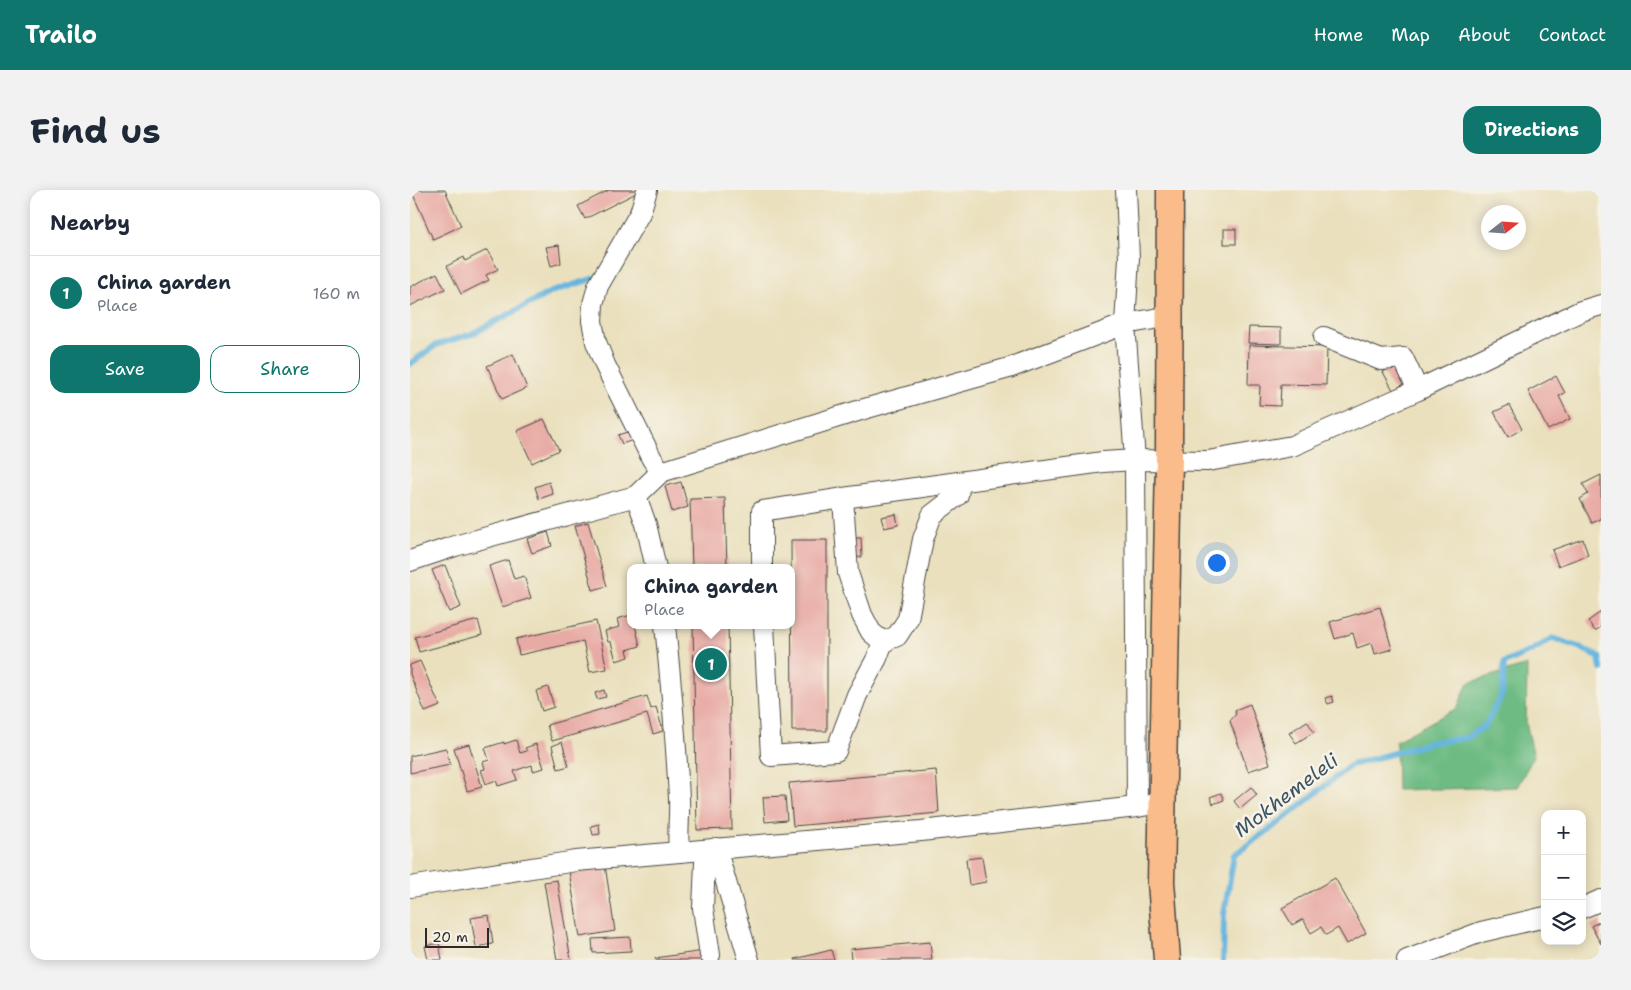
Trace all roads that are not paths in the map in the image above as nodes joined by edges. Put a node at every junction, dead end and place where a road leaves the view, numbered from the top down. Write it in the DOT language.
graph roads {
  1 [pos="647,190"];
  2 [pos="1126,190"];
  3 [pos="1170,190"];
  4 [pos="1601,305"];
  5 [pos="1171,316"];
  6 [pos="1125,324"];
  7 [pos="1324,338"];
  8 [pos="1418,390"];
  9 [pos="1135,460"];
  10 [pos="1169,460"];
  11 [pos="661,472"];
  12 [pos="960,482"];
  13 [pos="636,496"];
  14 [pos="843,498"];
  15 [pos="410,560"];
  16 [pos="655,564"];
  17 [pos="762,564"];
  18 [pos="665,629"];
  19 [pos="764,629"];
  20 [pos="883,642"];
  21 [pos="1149,805"];
  22 [pos="716,848"];
  23 [pos="679,851"];
  24 [pos="410,887"];
  25 [pos="1601,900"];
  26 [pos="1586,906"];
  27 [pos="1541,918"];
  28 [pos="710,955"];
  29 [pos="749,960"];
  30 [pos="1167,960"];
  31 [pos="1407,960"];
  1 -- 11 [label="street"];
  2 -- 6 [label="street"];
  3 -- 5 [label="main road"];
  4 -- 8 [label="street"];
  5 -- 6 [label="street"];
  5 -- 10 [label="main road"];
  6 -- 9 [label="street"];
  6 -- 11 [label="street"];
  7 -- 8 [label="street"];
  8 -- 10 [label="street"];
  9 -- 10 [label="street"];
  9 -- 12 [label="street"];
  9 -- 21 [label="street"];
  10 -- 21 [label="main road"];
  11 -- 13 [label="street"];
  12 -- 14 [label="street"];
  12 -- 20 [label="street"];
  13 -- 15 [label="street"];
  13 -- 16 [label="street"];
  14 -- 17 [label="street"];
  14 -- 20 [label="street"];
  18 -- 23 [label="street"];
  19 -- 20 [label="street"];
  21 -- 22 [label="street"];
  21 -- 30 [label="main road"];
  22 -- 23 [label="street"];
  22 -- 28 [label="street"];
  22 -- 29 [label="street"];
  23 -- 24 [label="street"];
  25 -- 26 [label="street"];
  27 -- 31 [label="street"];
}
